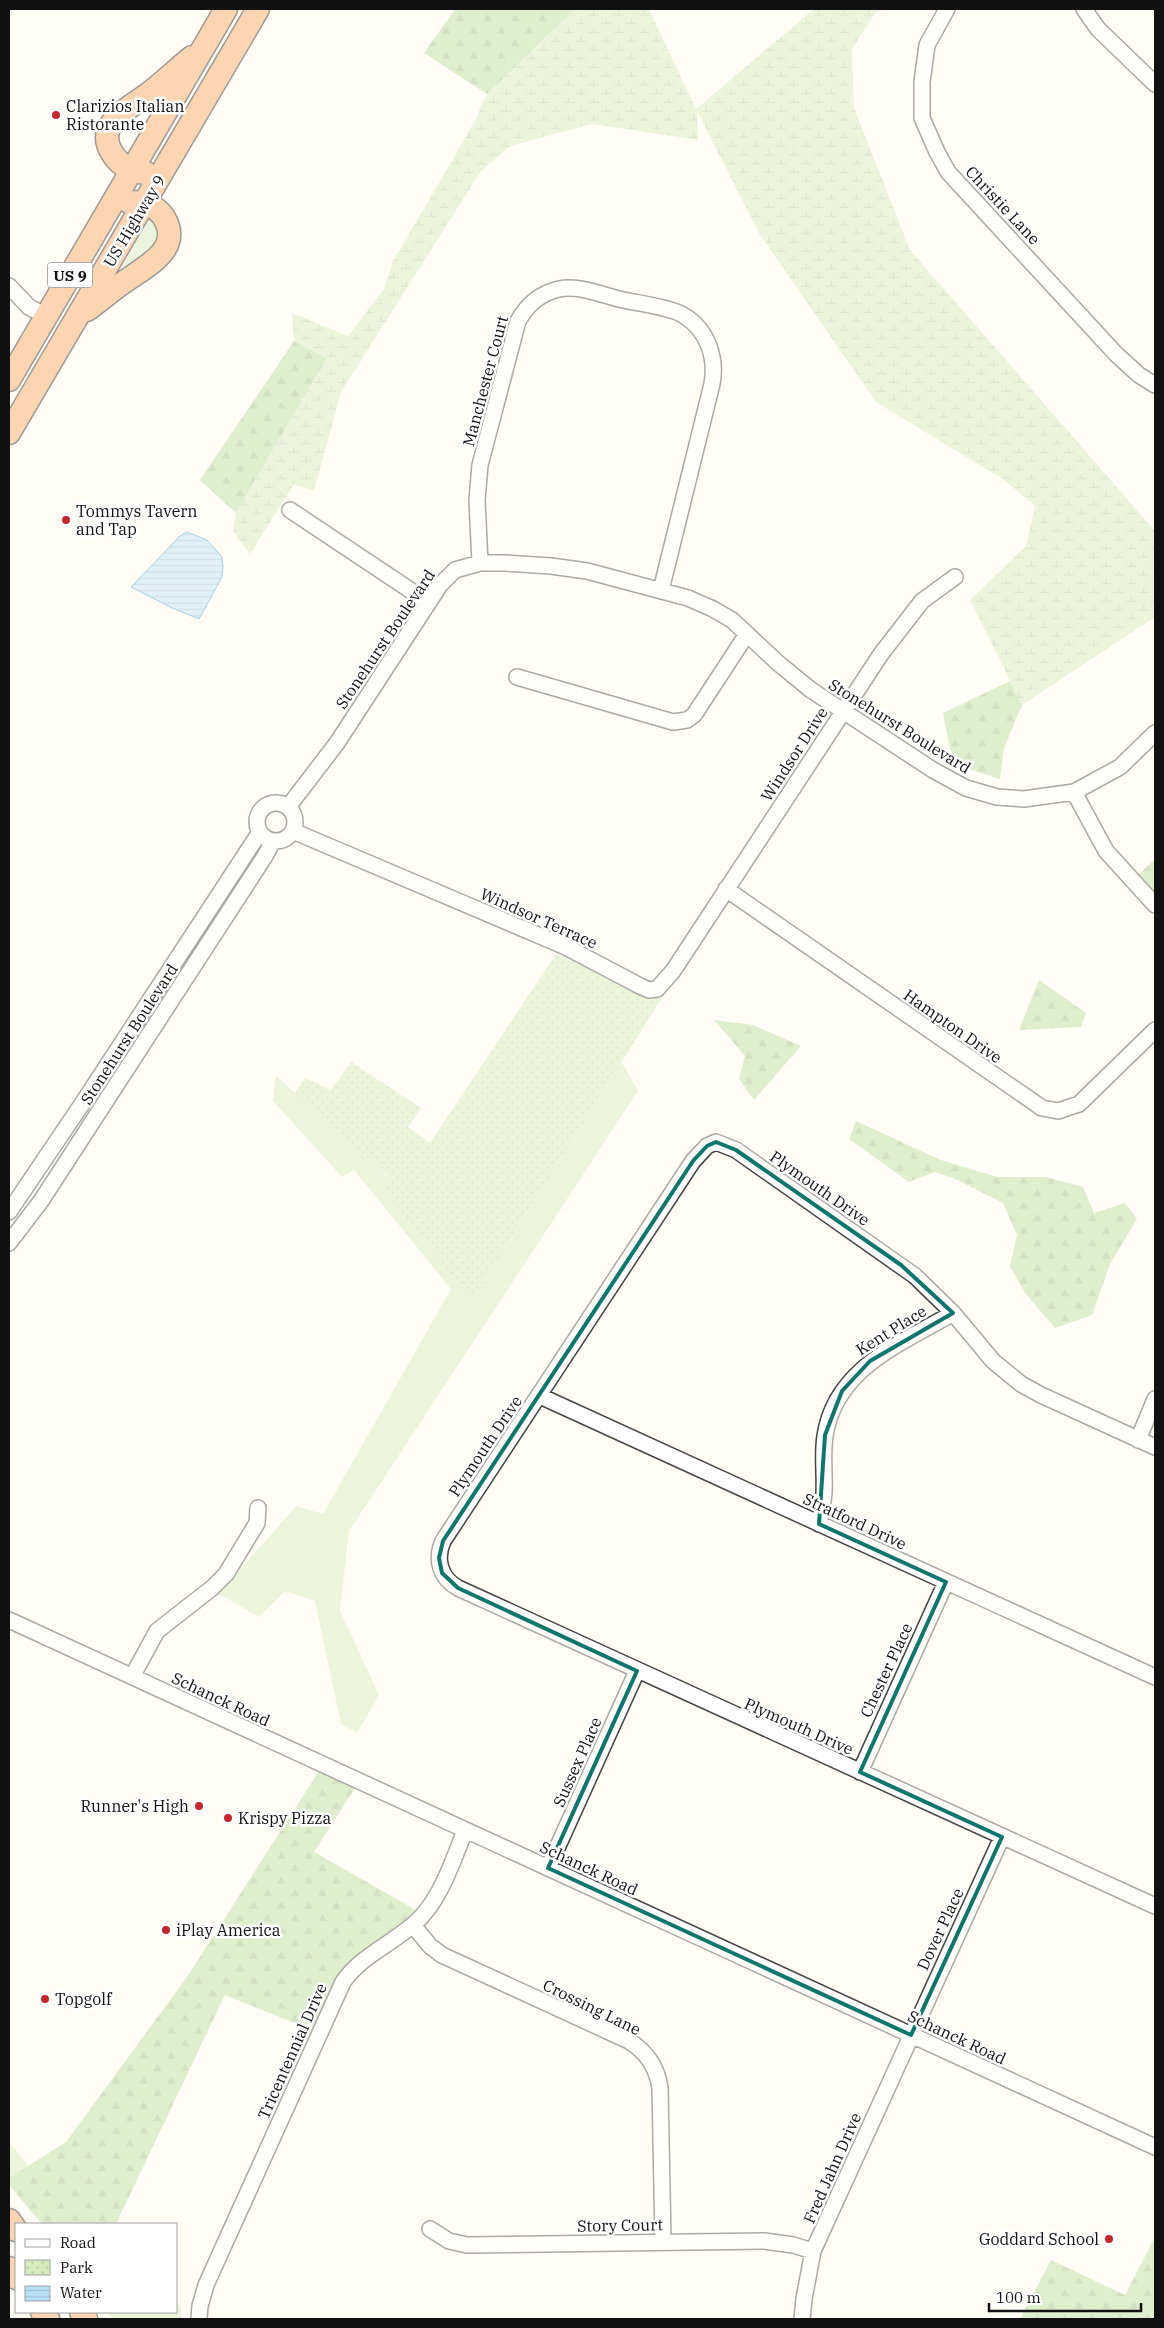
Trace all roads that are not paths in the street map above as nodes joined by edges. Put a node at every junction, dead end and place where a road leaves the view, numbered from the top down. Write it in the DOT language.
graph roads {
  1 [pos="226,9"];
  2 [pos="258,9"];
  3 [pos="947,9"];
  4 [pos="1084,9"];
  5 [pos="204,46"];
  6 [pos="1155,84"];
  7 [pos="170,161"];
  8 [pos="131,171"];
  9 [pos="144,203"];
  10 [pos="106,214"];
  11 [pos="9,286"];
  12 [pos="46,316"];
  13 [pos="77,317"];
  14 [pos="9,380"];
  15 [pos="1155,385"];
  16 [pos="9,433"];
  17 [pos="290,510"];
  18 [pos="480,563"];
  19 [pos="955,577"];
  20 [pos="661,590"];
  21 [pos="428,602"];
  22 [pos="747,634"];
  23 [pos="517,677"];
  24 [pos="843,711"];
  25 [pos="1155,733"];
  26 [pos="1074,792"];
  27 [pos="288,807"];
  28 [pos="293,831"];
  29 [pos="260,832"];
  30 [pos="273,841"];
  31 [pos="726,889"];
  32 [pos="1155,905"];
  33 [pos="1155,1030"];
  34 [pos="65,1130"];
  35 [pos="81,1140"];
  36 [pos="9,1212"];
  37 [pos="9,1243"];
  38 [pos="953,1312"];
  39 [pos="540,1396"];
  40 [pos="1155,1398"];
  41 [pos="1138,1440"];
  42 [pos="1155,1447"];
  43 [pos="258,1508"];
  44 [pos="819,1524"];
  45 [pos="946,1582"];
  46 [pos="9,1620"];
  47 [pos="637,1671"];
  48 [pos="132,1676"];
  49 [pos="1155,1677"];
  50 [pos="860,1772"];
  51 [pos="465,1831"];
  52 [pos="1002,1837"];
  53 [pos="548,1868"];
  54 [pos="1155,1906"];
  55 [pos="413,1925"];
  56 [pos="911,2035"];
  57 [pos="1155,2147"];
  58 [pos="430,2229"];
  59 [pos="663,2242"];
  60 [pos="813,2251"];
  61 [pos="200,2319"];
  62 [pos="802,2319"];
  1 -- 5 [label="highway, US Highway 9 / US 9"];
  2 -- 7 [label="highway, US Highway 9 / US 9"];
  3 -- 15 [label="street, Christie Lane"];
  4 -- 6 [label="street"];
  5 -- 8 [label="highway, US Highway 9 / US 9"];
  5 -- 8 [label="highway"];
  7 -- 8 [label="highway"];
  7 -- 9 [label="highway, US Highway 9 / US 9"];
  8 -- 10 [label="highway, US Highway 9 / US 9"];
  9 -- 10 [label="highway"];
  9 -- 13 [label="highway, US Highway 9 / US 9"];
  9 -- 13 [label="highway"];
  10 -- 12 [label="highway, US Highway 9 / US 9"];
  11 -- 12 [label="street"];
  12 -- 14 [label="highway, US Highway 9 / US 9"];
  13 -- 16 [label="highway, US Highway 9 / US 9"];
  17 -- 21 [label="street"];
  18 -- 20 [label="street, Stonehurst Boulevard"];
  18 -- 20 [label="street, Manchester Court"];
  18 -- 21 [label="street, Stonehurst Boulevard"];
  19 -- 24 [label="street, Windsor Drive"];
  20 -- 22 [label="street, Stonehurst Boulevard"];
  21 -- 27 [label="street, Stonehurst Boulevard"];
  22 -- 23 [label="street"];
  22 -- 24 [label="street, Stonehurst Boulevard"];
  24 -- 26 [label="street, Stonehurst Boulevard"];
  24 -- 31 [label="street, Windsor Drive"];
  25 -- 26 [label="street, Stonehurst Boulevard"];
  26 -- 32 [label="street"];
  27 -- 28 [label="street"];
  27 -- 29 [label="street, Stonehurst Boulevard"];
  28 -- 30 [label="street"];
  28 -- 31 [label="street, Windsor Terrace"];
  29 -- 30 [label="street"];
  29 -- 34 [label="street, Stonehurst Boulevard"];
  30 -- 35 [label="street, Stonehurst Boulevard"];
  31 -- 33 [label="street, Hampton Drive"];
  34 -- 35 [label="street"];
  34 -- 36 [label="street, Stonehurst Boulevard"];
  35 -- 37 [label="street, Stonehurst Boulevard"];
  38 -- 39 [label="street, Plymouth Drive"];
  38 -- 41 [label="street, Plymouth Drive"];
  38 -- 44 [label="street, Kent Place"];
  39 -- 44 [label="street, Stratford Drive"];
  39 -- 47 [label="street, Plymouth Drive"];
  40 -- 41 [label="street"];
  41 -- 42 [label="street, Plymouth Drive"];
  43 -- 48 [label="street"];
  44 -- 45 [label="street, Stratford Drive"];
  45 -- 49 [label="street, Stratford Drive"];
  45 -- 50 [label="street, Chester Place"];
  46 -- 48 [label="street, Schanck Road"];
  47 -- 50 [label="street, Plymouth Drive"];
  47 -- 53 [label="street, Sussex Place"];
  48 -- 51 [label="street, Schanck Road"];
  50 -- 52 [label="street, Plymouth Drive"];
  51 -- 53 [label="street, Schanck Road"];
  51 -- 55 [label="street, Tricentennial Drive"];
  52 -- 54 [label="street, Plymouth Drive"];
  52 -- 56 [label="street, Dover Place"];
  53 -- 56 [label="street, Schanck Road"];
  55 -- 59 [label="street, Crossing Lane"];
  55 -- 61 [label="street, Tricentennial Drive"];
  56 -- 57 [label="street, Schanck Road"];
  56 -- 60 [label="street, Fred Jahn Drive"];
  58 -- 59 [label="street, Story Court"];
  59 -- 60 [label="street, Story Court"];
  60 -- 62 [label="street, Fred Jahn Drive"];
}
